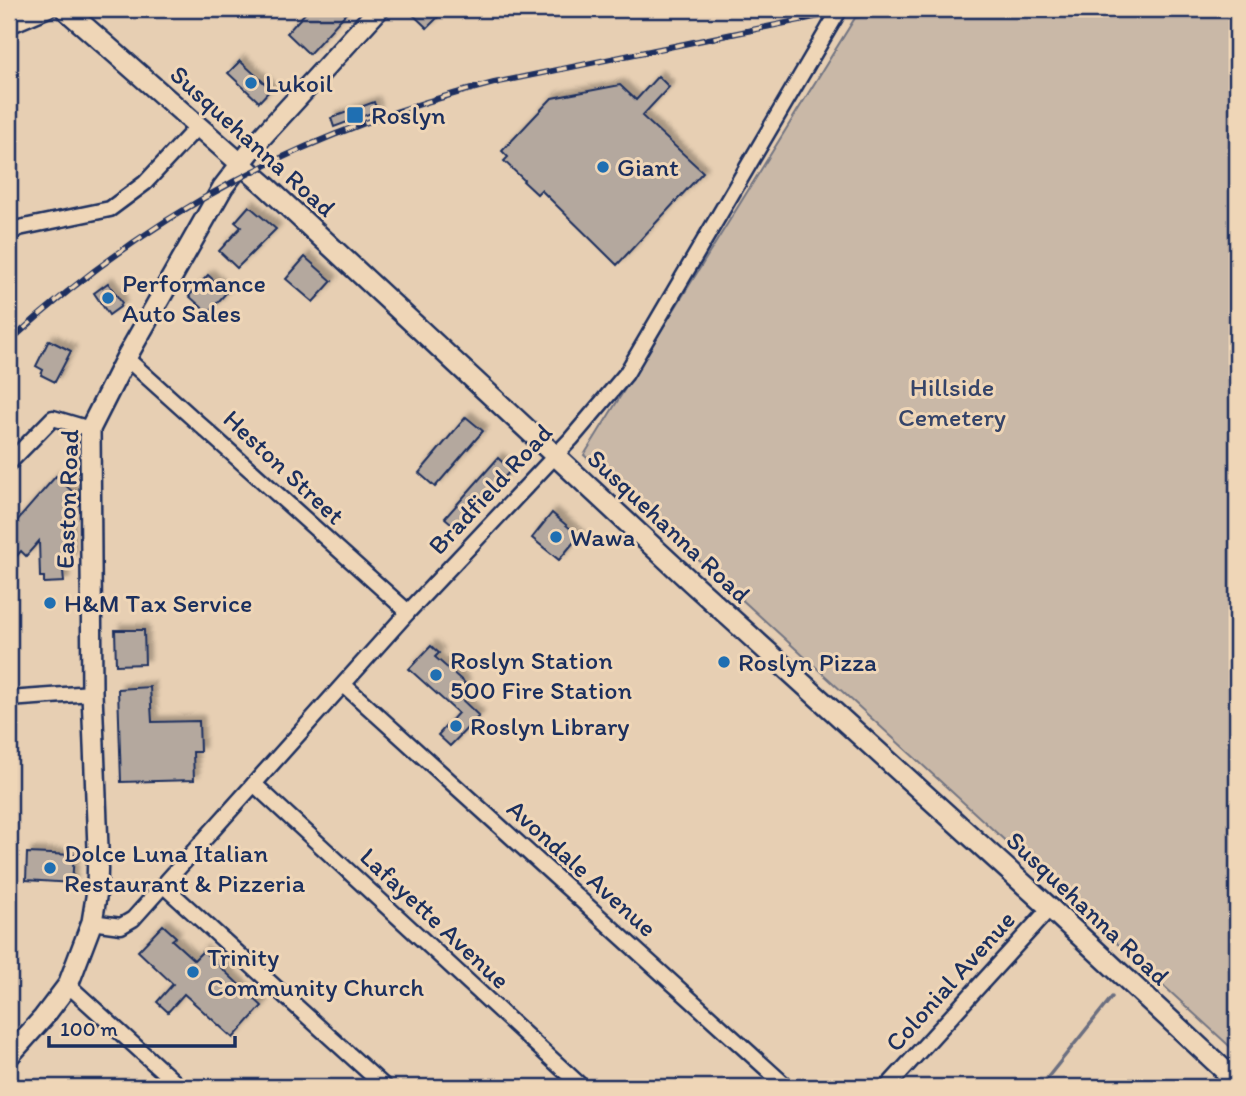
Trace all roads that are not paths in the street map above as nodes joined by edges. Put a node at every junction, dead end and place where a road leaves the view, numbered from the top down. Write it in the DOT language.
graph roads {
  1 [pos="65,9"];
  2 [pos="379,9"];
  3 [pos="840,9"];
  4 [pos="47,10"];
  5 [pos="9,26"];
  6 [pos="198,126"];
  7 [pos="239,164"];
  8 [pos="9,234"];
  9 [pos="126,358"];
  10 [pos="90,429"];
  11 [pos="554,455"];
  12 [pos="9,463"];
  13 [pos="408,612"];
  14 [pos="344,685"];
  15 [pos="92,694"];
  16 [pos="9,699"];
  17 [pos="254,784"];
  18 [pos="164,886"];
  19 [pos="1050,908"];
  20 [pos="92,922"];
  21 [pos="68,985"];
  22 [pos="9,1056"];
  23 [pos="1237,1082"];
  24 [pos="180,1087"];
  25 [pos="385,1087"];
  26 [pos="582,1087"];
  27 [pos="787,1087"];
  28 [pos="887,1087"];
  1 -- 6 [label="main road, Susquehanna Road"];
  2 -- 7 [label="main road, Easton Road"];
  3 -- 11 [label="street, Bradfield Road"];
  4 -- 5 [label="street"];
  6 -- 7 [label="main road, Susquehanna Road"];
  6 -- 8 [label="street"];
  7 -- 9 [label="main road, Easton Road"];
  7 -- 11 [label="main road, Susquehanna Road"];
  9 -- 10 [label="main road, Easton Road"];
  9 -- 13 [label="street, Heston Street"];
  10 -- 12 [label="street"];
  10 -- 15 [label="main road, Easton Road"];
  11 -- 13 [label="street, Bradfield Road"];
  11 -- 19 [label="main road, Susquehanna Road"];
  13 -- 14 [label="street, Bradfield Road"];
  14 -- 17 [label="street, Bradfield Road"];
  14 -- 27 [label="street, Avondale Avenue"];
  15 -- 16 [label="street"];
  15 -- 20 [label="main road, Easton Road"];
  17 -- 18 [label="street, Bradfield Road"];
  17 -- 26 [label="street, Lafayette Avenue"];
  18 -- 20 [label="street, Bradfield Road"];
  18 -- 25 [label="street"];
  19 -- 23 [label="main road, Susquehanna Road"];
  19 -- 28 [label="street, Colonial Avenue"];
  20 -- 21 [label="main road, Easton Road"];
  21 -- 22 [label="main road, Easton Road"];
  21 -- 24 [label="street"];
}
